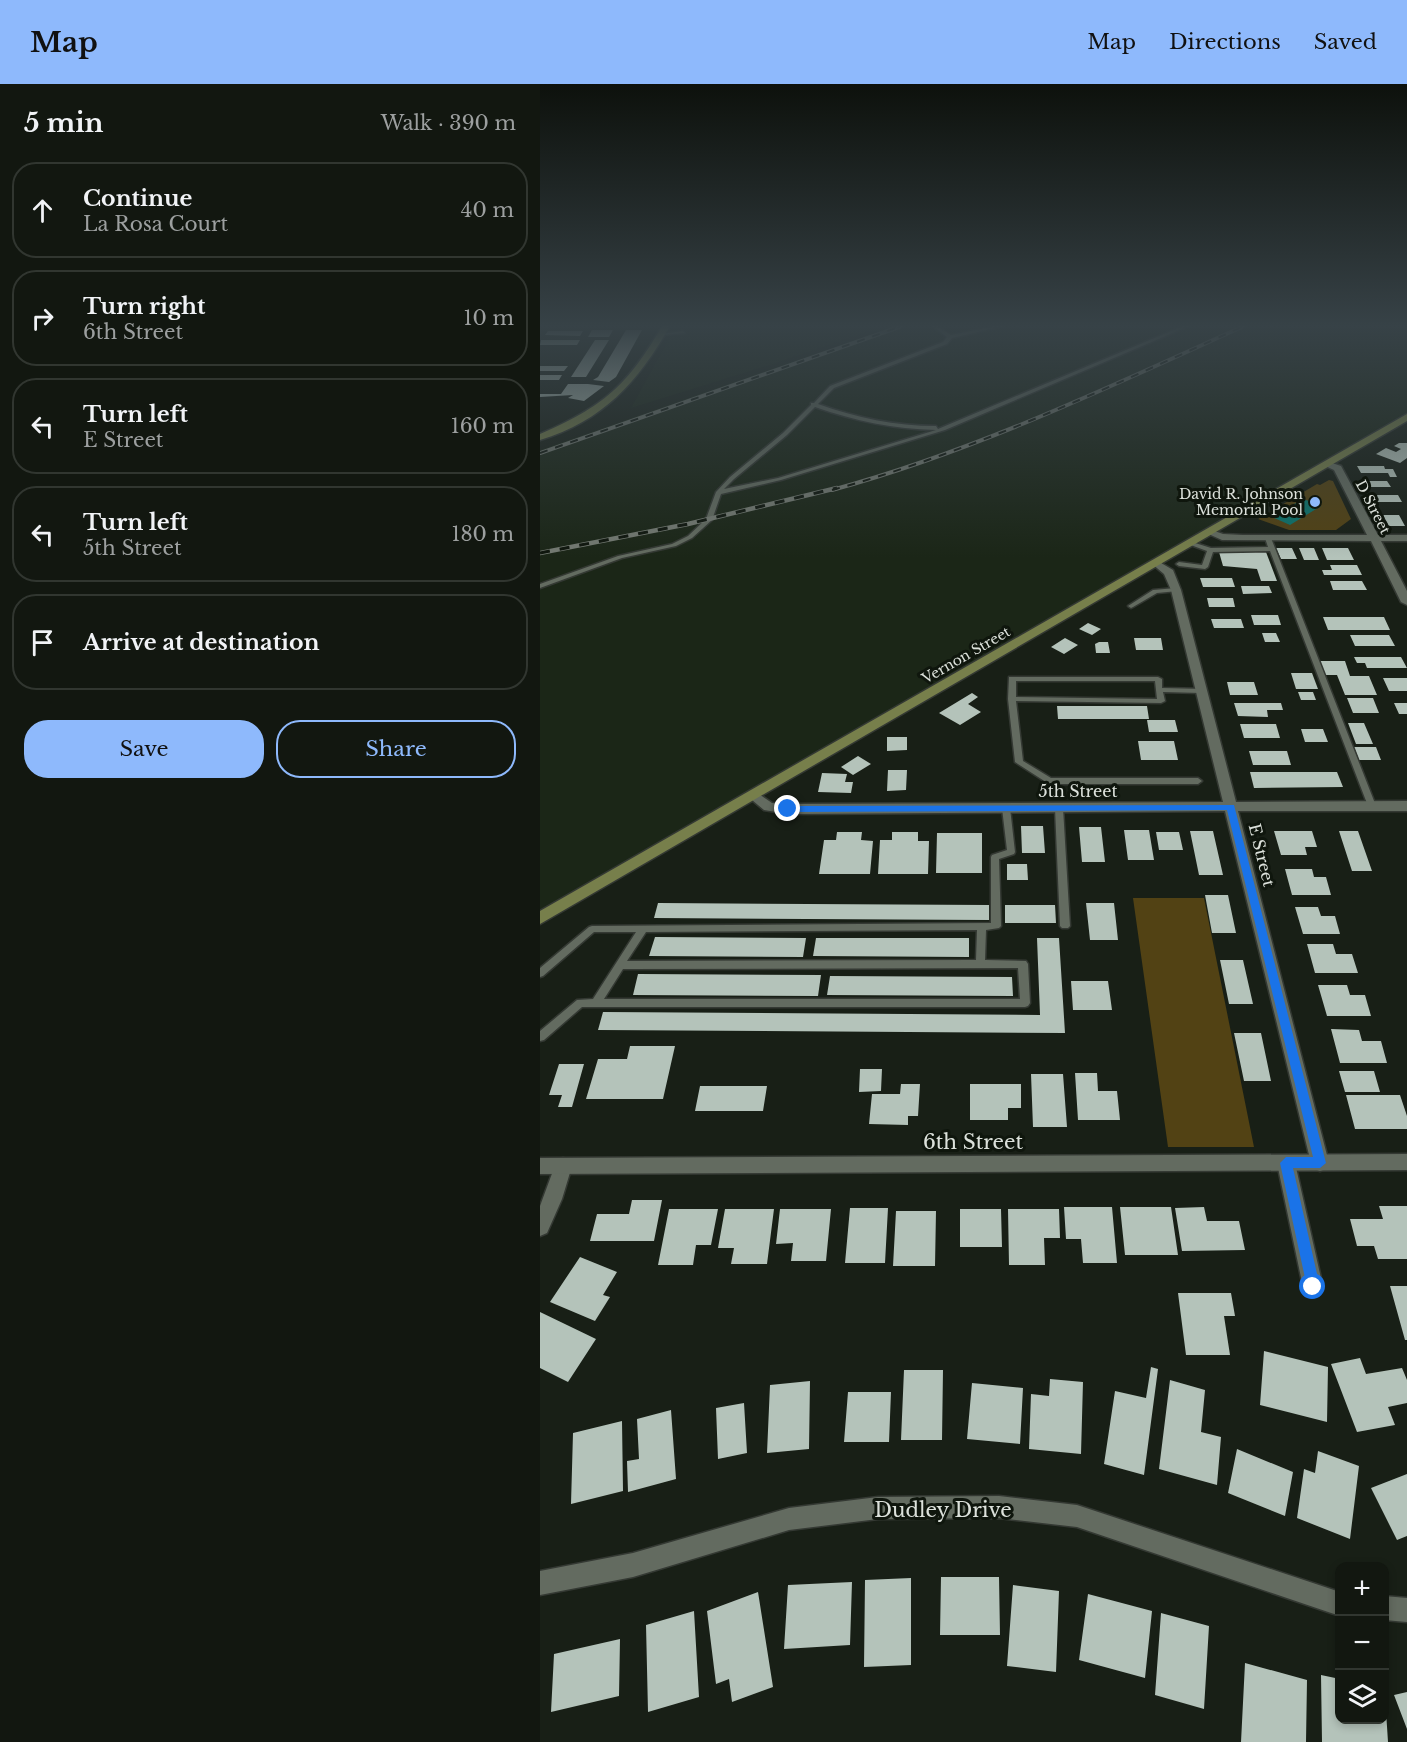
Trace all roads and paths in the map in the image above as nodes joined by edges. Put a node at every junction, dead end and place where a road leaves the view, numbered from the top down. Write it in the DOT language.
graph roads {
  1 [pos="605,403"];
  2 [pos="1005,403"];
  3 [pos="813,404"];
  4 [pos="1405,421"];
  5 [pos="947,428"];
  6 [pos="540,437"];
  7 [pos="1326,464"];
  8 [pos="720,492"];
  9 [pos="1209,532"];
  10 [pos="1268,538"];
  11 [pos="1374,538"];
  12 [pos="1407,538"];
  13 [pos="1190,543"];
  14 [pos="1272,549"];
  15 [pos="1210,550"];
  16 [pos="1156,563"];
  17 [pos="1179,564"];
  18 [pos="540,586"];
  19 [pos="1176,590"];
  20 [pos="1407,602"];
  21 [pos="1131,606"];
  22 [pos="1159,690"];
  23 [pos="1201,691"];
  24 [pos="1012,699"];
  25 [pos="1198,781"];
  26 [pos="753,795"];
  27 [pos="1372,806"];
  28 [pos="1407,806"];
  29 [pos="1231,807"];
  30 [pos="1006,808"];
  31 [pos="1059,808"];
  32 [pos="540,918"];
  33 [pos="982,926"];
  34 [pos="1065,926"];
  35 [pos="643,928"];
  36 [pos="980,964"];
  37 [pos="619,965"];
  38 [pos="540,973"];
  39 [pos="596,1003"];
  40 [pos="540,1037"];
  41 [pos="1407,1162"];
  42 [pos="1286,1163"];
  43 [pos="1320,1163"];
  44 [pos="540,1166"];
  45 [pos="563,1166"];
  46 [pos="540,1227"];
  47 [pos="1313,1287"];
  48 [pos="540,1583"];
  49 [pos="1335,1602"];
  50 [pos="1389,1608"];
  51 [pos="1407,1610"];
  1 -- 6 [label="main road"];
  2 -- 5 [label="lane"];
  3 -- 5 [label="lane"];
  3 -- 8 [label="lane"];
  4 -- 7 [label="main road, Vernon Street"];
  5 -- 8 [label="lane"];
  7 -- 9 [label="main road, Vernon Street"];
  7 -- 11 [label="street, D Street"];
  8 -- 18 [label="lane"];
  9 -- 10 [label="street"];
  9 -- 13 [label="main road, Vernon Street"];
  10 -- 11 [label="street"];
  10 -- 14 [label="lane"];
  11 -- 12 [label="street"];
  11 -- 20 [label="street, D Street"];
  13 -- 15 [label="lane"];
  13 -- 16 [label="main road, Vernon Street"];
  14 -- 15 [label="lane"];
  14 -- 27 [label="lane"];
  15 -- 17 [label="lane"];
  16 -- 19 [label="street, E Street"];
  16 -- 26 [label="main road, Vernon Street"];
  19 -- 21 [label="lane"];
  19 -- 23 [label="street, E Street"];
  22 -- 23 [label="lane"];
  22 -- 24 [label="lane"];
  22 -- 24 [label="lane"];
  23 -- 29 [label="street, E Street"];
  24 -- 25 [label="lane"];
  26 -- 30 [label="street, 5th Street"];
  26 -- 32 [label="main road, Vernon Street"];
  27 -- 28 [label="street, 5th Street"];
  27 -- 29 [label="street, 5th Street"];
  29 -- 31 [label="street, 5th Street"];
  29 -- 43 [label="street, E Street"];
  30 -- 31 [label="street, 5th Street"];
  30 -- 33 [label="lane"];
  31 -- 34 [label="lane"];
  33 -- 35 [label="lane"];
  33 -- 36 [label="lane"];
  35 -- 37 [label="lane"];
  35 -- 38 [label="lane"];
  36 -- 37 [label="lane"];
  36 -- 39 [label="lane"];
  37 -- 39 [label="lane"];
  39 -- 40 [label="lane"];
  41 -- 43 [label="street, 6th Street"];
  42 -- 43 [label="street, 6th Street"];
  42 -- 45 [label="street, 6th Street"];
  42 -- 47 [label="street"];
  44 -- 45 [label="street, 6th Street"];
  45 -- 46 [label="street"];
  48 -- 49 [label="street, Dudley Drive"];
  50 -- 51 [label="street"];
}
